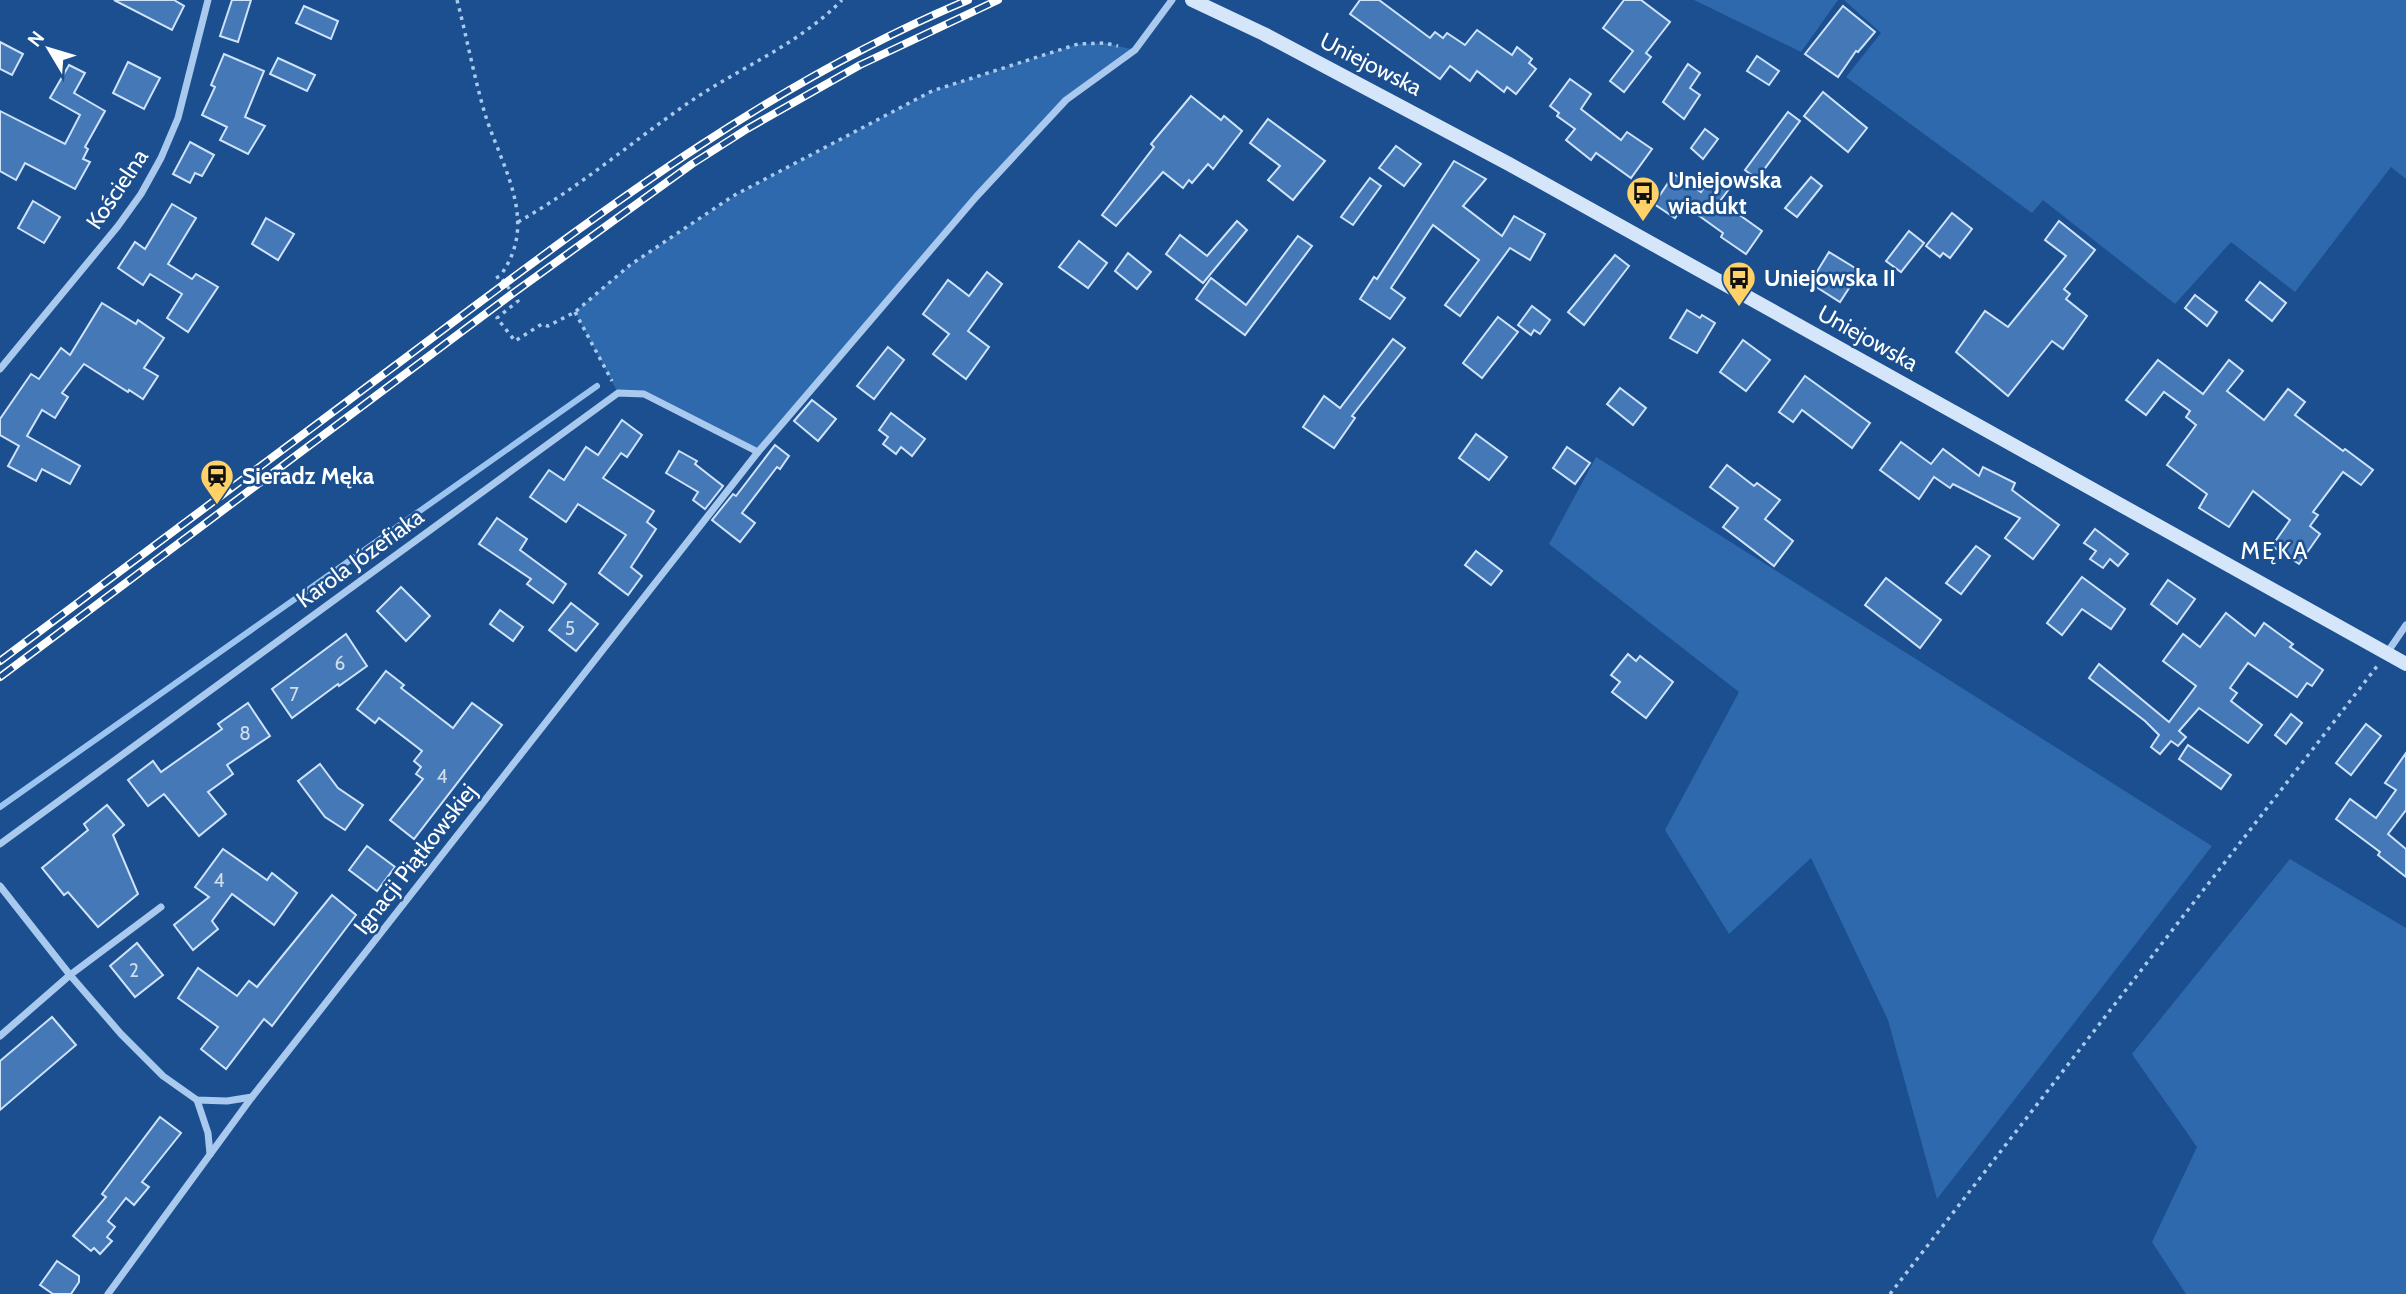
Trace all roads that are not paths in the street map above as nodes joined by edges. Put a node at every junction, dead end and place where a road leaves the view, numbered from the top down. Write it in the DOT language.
graph roads {
  1 [pos="208,0"];
  2 [pos="1171,0"];
  3 [pos="1192,0"];
  4 [pos="0,369"];
  5 [pos="758,452"];
  6 [pos="2406,625"];
  7 [pos="2387,653"];
  8 [pos="2406,664"];
  9 [pos="0,844"];
  10 [pos="0,886"];
  11 [pos="161,907"];
  12 [pos="70,975"];
  13 [pos="0,1036"];
  14 [pos="252,1097"];
  15 [pos="197,1100"];
  16 [pos="210,1154"];
  17 [pos="108,1294"];
  1 -- 4 [label="street, Kościelna"];
  2 -- 5 [label="street, Ignacji Piątkowskiej"];
  3 -- 7 [label="main road, Uniejowska"];
  5 -- 9 [label="street, Karola Józefiaka"];
  5 -- 14 [label="street, Ignacji Piątkowskiej"];
  6 -- 7 [label="street"];
  7 -- 8 [label="main road, Uniejowska"];
  10 -- 12 [label="street"];
  11 -- 12 [label="street"];
  12 -- 13 [label="street"];
  12 -- 15 [label="street"];
  14 -- 15 [label="street"];
  14 -- 16 [label="street, Ignacji Piątkowskiej"];
  15 -- 16 [label="street"];
  16 -- 17 [label="street, Ignacji Piątkowskiej"];
}
